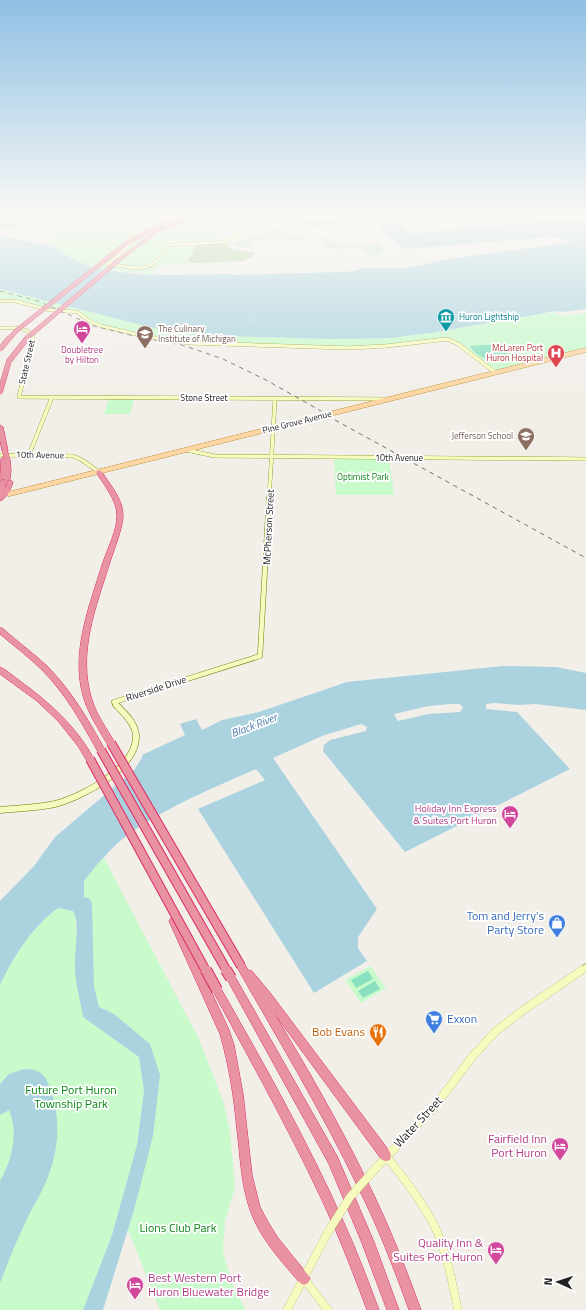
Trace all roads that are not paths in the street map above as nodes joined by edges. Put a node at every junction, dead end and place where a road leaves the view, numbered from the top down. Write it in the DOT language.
graph roads {
  1 [pos="90,273"];
  2 [pos="104,273"];
  3 [pos="0,301"];
  4 [pos="0,328"];
  5 [pos="0,349"];
  6 [pos="585,351"];
  7 [pos="496,372"];
  8 [pos="0,392"];
  9 [pos="19,397"];
  10 [pos="52,397"];
  11 [pos="275,399"];
  12 [pos="389,399"];
  13 [pos="0,427"];
  14 [pos="273,428"];
  15 [pos="206,445"];
  16 [pos="185,450"];
  17 [pos="4,455"];
  18 [pos="29,455"];
  19 [pos="212,456"];
  20 [pos="272,457"];
  21 [pos="586,459"];
  22 [pos="0,467"];
  23 [pos="99,472"];
  24 [pos="5,481"];
  25 [pos="9,494"];
  26 [pos="0,499"];
  27 [pos="0,630"];
  28 [pos="260,656"];
  29 [pos="0,672"];
  30 [pos="0,810"];
  31 [pos="156,881"];
  32 [pos="241,966"];
  33 [pos="586,967"];
  34 [pos="386,1156"];
  35 [pos="304,1279"];
  36 [pos="287,1310"];
  37 [pos="328,1310"];
  38 [pos="373,1310"];
  39 [pos="393,1310"];
  40 [pos="415,1310"];
  41 [pos="458,1310"];
  1 -- 5 [label="highway, bridge"];
  2 -- 8 [label="highway, bridge"];
  3 -- 7 [label="street"];
  4 -- 9 [label="street, State Street"];
  6 -- 7 [label="main road, Pine Grove Avenue"];
  7 -- 12 [label="main road, Pine Grove Avenue"];
  9 -- 10 [label="street, Stone Street"];
  10 -- 11 [label="street, Stone Street"];
  10 -- 18 [label="street"];
  11 -- 12 [label="street, Stone Street"];
  11 -- 14 [label="street, McPherson Street"];
  12 -- 14 [label="main road, Pine Grove Avenue"];
  13 -- 17 [label="highway"];
  14 -- 15 [label="main road, Pine Grove Avenue"];
  14 -- 20 [label="street, McPherson Street"];
  15 -- 16 [label="main road, Pine Grove Avenue"];
  15 -- 19 [label="street"];
  16 -- 19 [label="street, 10th Avenue"];
  16 -- 23 [label="main road, Pine Grove Avenue"];
  17 -- 18 [label="street, 10th Avenue"];
  17 -- 22 [label="highway"];
  17 -- 24 [label="highway"];
  17 -- 24 [label="highway"];
  18 -- 23 [label="street, 10th Avenue"];
  19 -- 20 [label="street, 10th Avenue"];
  20 -- 21 [label="street, 10th Avenue"];
  20 -- 28 [label="street, McPherson Street"];
  23 -- 25 [label="main road, Pine Grove Avenue"];
  23 -- 32 [label="highway, bridge"];
  24 -- 26 [label="highway"];
  27 -- 39 [label="highway, bridge"];
  28 -- 30 [label="street, Riverside Drive"];
  29 -- 31 [label="highway, bridge"];
  31 -- 35 [label="highway, bridge"];
  31 -- 38 [label="highway, bridge"];
  32 -- 34 [label="highway"];
  32 -- 40 [label="highway"];
  33 -- 34 [label="street, Water Street"];
  34 -- 35 [label="street, Water Street, bridge"];
  34 -- 41 [label="street"];
  35 -- 36 [label="street, Water Street"];
  35 -- 37 [label="street"];
}
